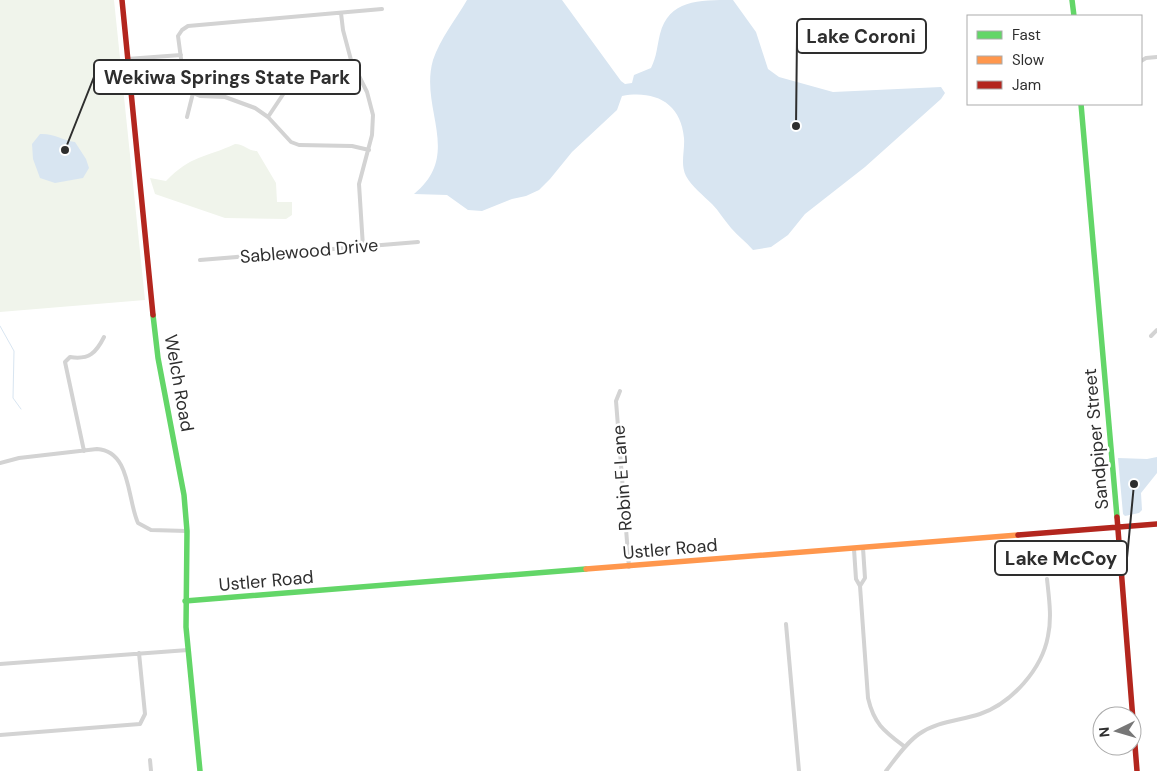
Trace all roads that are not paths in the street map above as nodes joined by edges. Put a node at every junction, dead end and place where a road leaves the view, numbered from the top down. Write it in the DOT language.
graph roads {
  1 [pos="122,0"];
  2 [pos="1072,0"];
  3 [pos="382,9"];
  4 [pos="341,13"];
  5 [pos="1074,15"];
  6 [pos="181,55"];
  7 [pos="1157,57"];
  8 [pos="127,59"];
  9 [pos="1142,61"];
  10 [pos="286,90"];
  11 [pos="193,93"];
  12 [pos="1082,105"];
  13 [pos="187,117"];
  14 [pos="268,117"];
  15 [pos="369,150"];
  16 [pos="418,242"];
  17 [pos="363,247"];
  18 [pos="200,260"];
  19 [pos="1157,330"];
  20 [pos="1151,336"];
  21 [pos="104,337"];
  22 [pos="620,391"];
  23 [pos="84,451"];
  24 [pos="0,463"];
  25 [pos="1157,524"];
  26 [pos="1118,527"];
  27 [pos="187,531"];
  28 [pos="863,548"];
  29 [pos="854,549"];
  30 [pos="629,567"];
  31 [pos="855,568"];
  32 [pos="865,568"];
  33 [pos="1047,579"];
  34 [pos="860,586"];
  35 [pos="185,601"];
  36 [pos="786,624"];
  37 [pos="188,650"];
  38 [pos="139,653"];
  39 [pos="0,664"];
  40 [pos="0,735"];
  41 [pos="905,747"];
  42 [pos="150,760"];
  43 [pos="151,771"];
  44 [pos="200,771"];
  45 [pos="799,771"];
  46 [pos="886,771"];
  47 [pos="1137,771"];
  1 -- 8 [label="street, Welch Road"];
  2 -- 5 [label="street"];
  3 -- 4 [label="street"];
  4 -- 6 [label="street"];
  4 -- 15 [label="street"];
  6 -- 8 [label="street"];
  6 -- 11 [label="street"];
  7 -- 9 [label="street"];
  8 -- 27 [label="street, Welch Road"];
  10 -- 14 [label="street"];
  11 -- 13 [label="street"];
  11 -- 14 [label="street"];
  12 -- 26 [label="street, Sandpiper Street"];
  14 -- 15 [label="street"];
  15 -- 17 [label="street"];
  16 -- 17 [label="street, Sablewood Drive"];
  17 -- 18 [label="street, Sablewood Drive"];
  19 -- 20 [label="street"];
  21 -- 23 [label="street"];
  22 -- 30 [label="street, Robin E Lane"];
  23 -- 24 [label="street"];
  23 -- 27 [label="street"];
  25 -- 26 [label="street, Ustler Road"];
  26 -- 28 [label="street, Ustler Road"];
  26 -- 47 [label="street, Sandpiper Street"];
  27 -- 35 [label="street, Welch Road"];
  28 -- 29 [label="street, Ustler Road"];
  28 -- 32 [label="street"];
  29 -- 30 [label="street, Ustler Road"];
  29 -- 31 [label="street"];
  30 -- 35 [label="street, Ustler Road"];
  31 -- 32 [label="street"];
  31 -- 34 [label="street"];
  32 -- 34 [label="street"];
  33 -- 41 [label="street"];
  34 -- 41 [label="street"];
  35 -- 37 [label="street, Welch Road"];
  36 -- 45 [label="street"];
  37 -- 38 [label="street"];
  37 -- 44 [label="street, Welch Road"];
  38 -- 39 [label="street"];
  38 -- 40 [label="street"];
  41 -- 46 [label="street"];
  42 -- 43 [label="street"];
}
